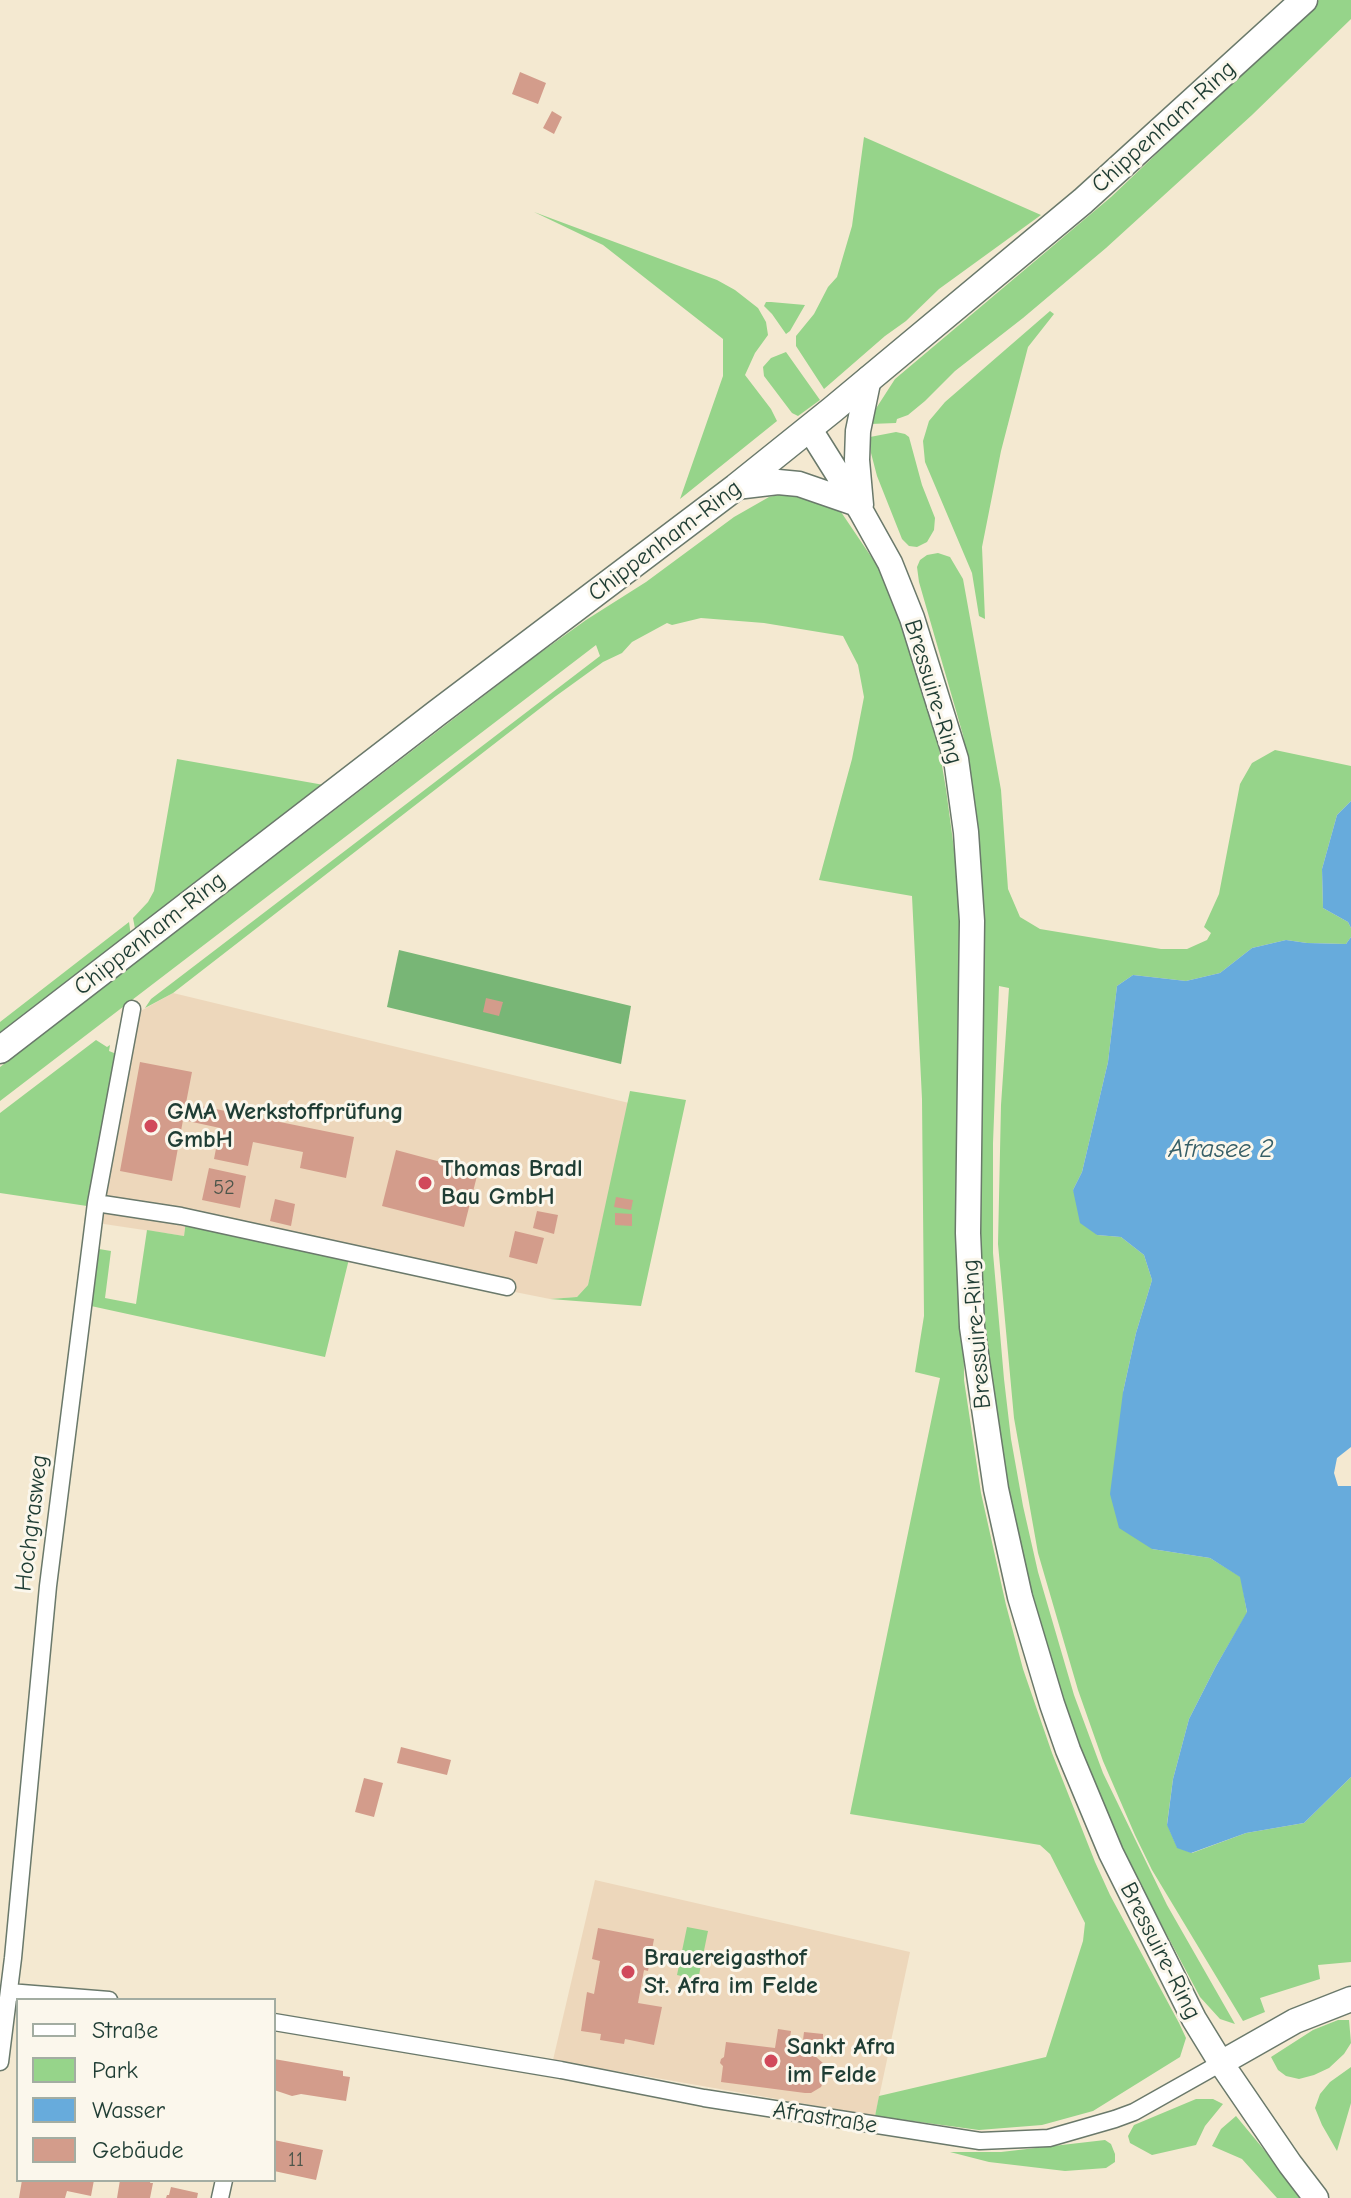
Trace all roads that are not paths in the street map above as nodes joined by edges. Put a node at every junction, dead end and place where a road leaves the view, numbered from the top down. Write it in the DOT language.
graph roads {
  1 [pos="1304,0"];
  2 [pos="869,378"];
  3 [pos="809,428"];
  4 [pos="736,487"];
  5 [pos="859,508"];
  6 [pos="132,1009"];
  7 [pos="0,1050"];
  8 [pos="96,1203"];
  9 [pos="507,1287"];
  10 [pos="9,1992"];
  11 [pos="84,1998"];
  12 [pos="1351,1999"];
  13 [pos="276,2022"];
  14 [pos="0,2062"];
  15 [pos="1221,2063"];
  16 [pos="1316,2198"];
  1 -- 2 [label="main road, Chippenham-Ring"];
  2 -- 3 [label="main road, Chippenham-Ring"];
  2 -- 5 [label="main road"];
  3 -- 4 [label="main road, Chippenham-Ring"];
  3 -- 5 [label="main road, Bressuire-Ring"];
  4 -- 5 [label="main road"];
  4 -- 7 [label="main road, Chippenham-Ring"];
  5 -- 15 [label="main road, Bressuire-Ring"];
  6 -- 8 [label="street, Hochgrasweg"];
  8 -- 9 [label="street"];
  8 -- 10 [label="street, Hochgrasweg"];
  10 -- 11 [label="street"];
  10 -- 14 [label="street, Hochgrasweg"];
  12 -- 15 [label="main road, Afrastraße"];
  13 -- 15 [label="street, Afrastraße"];
  15 -- 16 [label="main road, Bressuire-Ring"];
}
